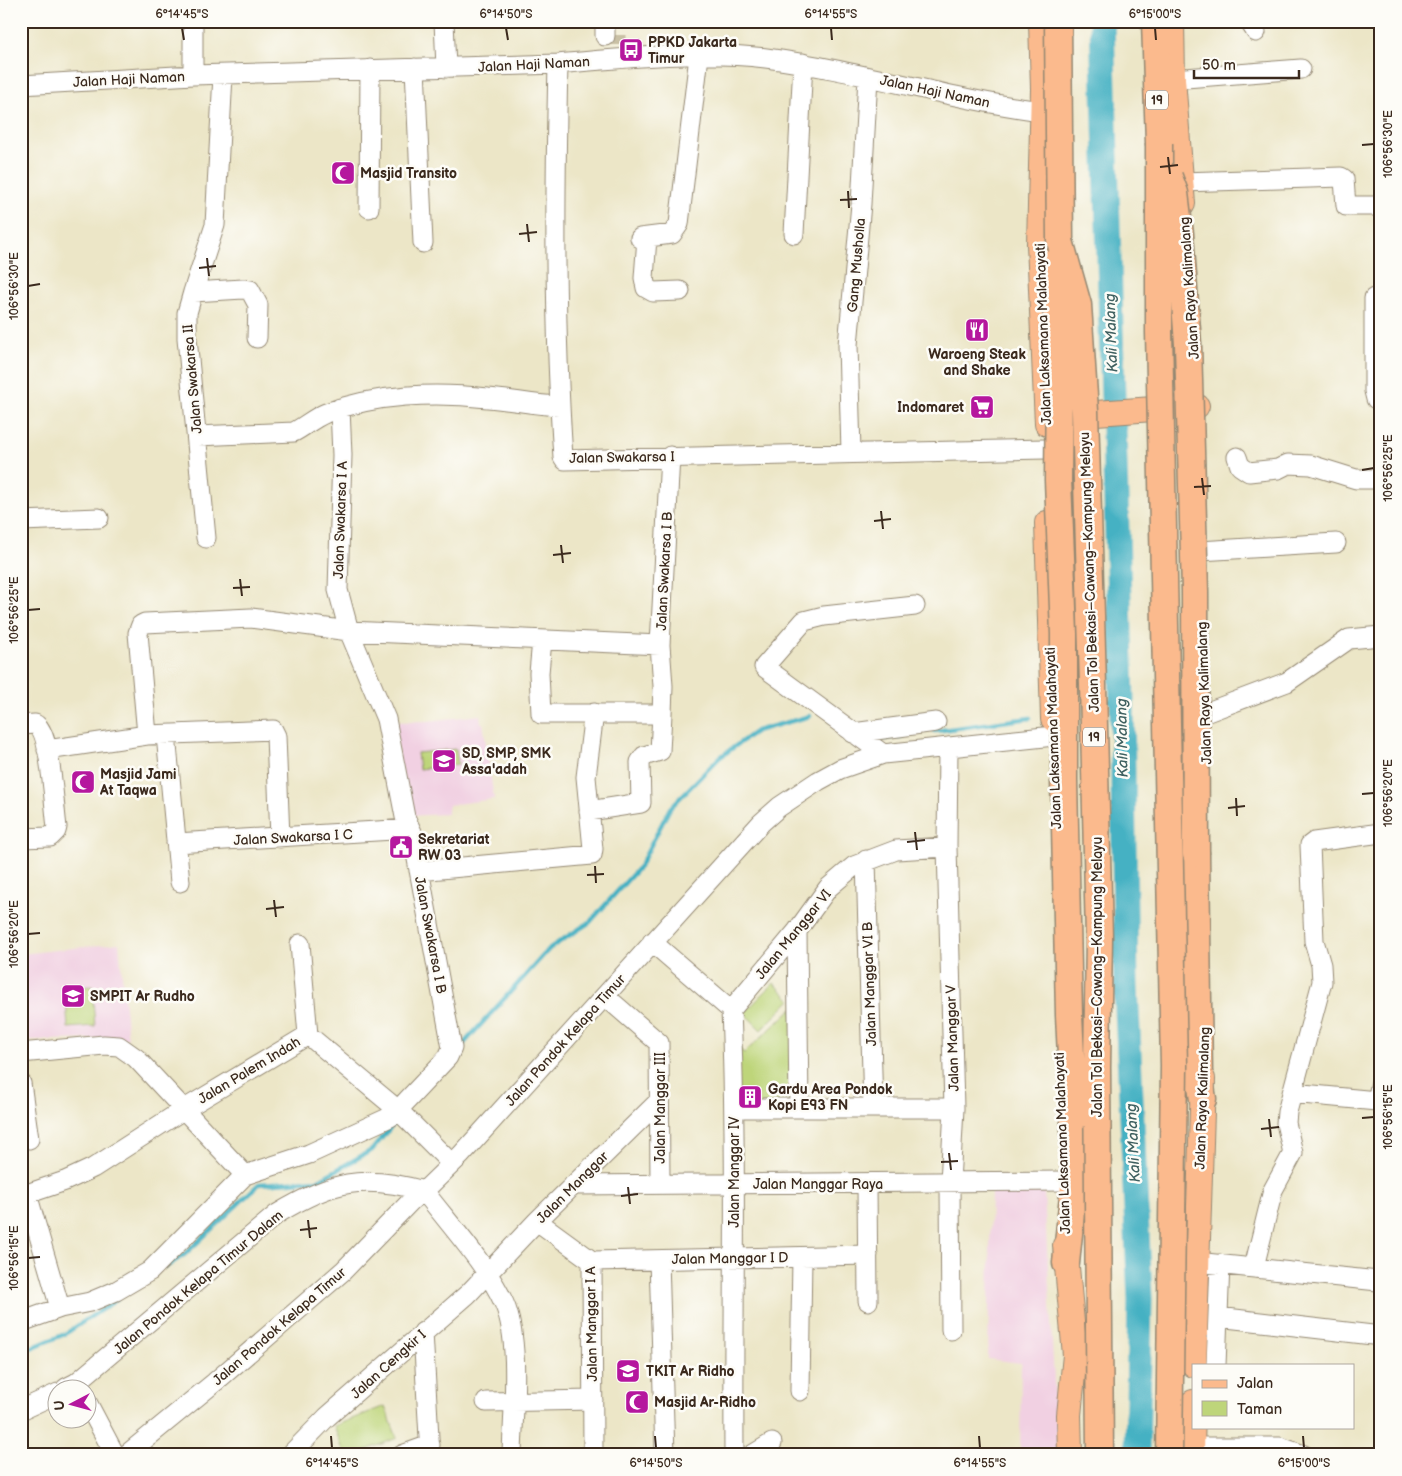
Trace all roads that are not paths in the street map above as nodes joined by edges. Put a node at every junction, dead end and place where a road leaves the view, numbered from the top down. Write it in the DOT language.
graph roads {
  1 [pos="193,21"];
  2 [pos="444,21"];
  3 [pos="1041,21"];
  4 [pos="1058,21"];
  5 [pos="1155,21"];
  6 [pos="1172,21"];
  7 [pos="611,40"];
  8 [pos="699,56"];
  9 [pos="803,63"];
  10 [pos="558,64"];
  11 [pos="415,68"];
  12 [pos="446,68"];
  13 [pos="370,69"];
  14 [pos="1301,69"];
  15 [pos="193,75"];
  16 [pos="223,75"];
  17 [pos="868,77"];
  18 [pos="1173,79"];
  19 [pos="21,85"];
  20 [pos="1041,111"];
  21 [pos="1159,142"];
  22 [pos="1181,182"];
  23 [pos="1381,206"];
  24 [pos="369,208"];
  25 [pos="794,234"];
  26 [pos="1060,241"];
  27 [pos="423,242"];
  28 [pos="680,291"];
  29 [pos="193,292"];
  30 [pos="1374,298"];
  31 [pos="257,338"];
  32 [pos="1381,401"];
  33 [pos="559,406"];
  34 [pos="1197,406"];
  35 [pos="340,408"];
  36 [pos="1052,417"];
  37 [pos="197,436"];
  38 [pos="1045,449"];
  39 [pos="851,452"];
  40 [pos="670,456"];
  41 [pos="1238,457"];
  42 [pos="1381,479"];
  43 [pos="99,518"];
  44 [pos="21,521"];
  45 [pos="206,538"];
  46 [pos="1336,543"];
  47 [pos="1199,552"];
  48 [pos="915,606"];
  49 [pos="349,631"];
  50 [pos="1381,636"];
  51 [pos="542,640"];
  52 [pos="660,645"];
  53 [pos="594,713"];
  54 [pos="1205,713"];
  55 [pos="662,714"];
  56 [pos="936,722"];
  57 [pos="21,725"];
  58 [pos="854,732"];
  59 [pos="156,735"];
  60 [pos="1054,736"];
  61 [pos="948,747"];
  62 [pos="47,750"];
  63 [pos="883,754"];
  64 [pos="589,810"];
  65 [pos="410,829"];
  66 [pos="1381,833"];
  67 [pos="21,838"];
  68 [pos="280,838"];
  69 [pos="176,843"];
  70 [pos="947,847"];
  71 [pos="866,860"];
  72 [pos="419,871"];
  73 [pos="180,882"];
  74 [pos="797,931"];
  75 [pos="652,942"];
  76 [pos="300,944"];
  77 [pos="606,997"];
  78 [pos="731,1010"];
  79 [pos="308,1035"];
  80 [pos="21,1052"];
  81 [pos="1381,1082"];
  82 [pos="21,1083"];
  83 [pos="1292,1093"];
  84 [pos="1203,1098"];
  85 [pos="659,1101"];
  86 [pos="799,1107"];
  87 [pos="735,1108"];
  88 [pos="873,1108"];
  89 [pos="954,1108"];
  90 [pos="183,1110"];
  91 [pos="396,1113"];
  92 [pos="29,1139"];
  93 [pos="451,1163"];
  94 [pos="245,1175"];
  95 [pos="1062,1181"];
  96 [pos="950,1183"];
  97 [pos="660,1184"];
  98 [pos="735,1184"];
  99 [pos="867,1184"];
  100 [pos="573,1185"];
  101 [pos="424,1191"];
  102 [pos="24,1195"];
  103 [pos="537,1221"];
  104 [pos="868,1255"];
  105 [pos="802,1257"];
  106 [pos="733,1258"];
  107 [pos="659,1260"];
  108 [pos="592,1261"];
  109 [pos="1196,1262"];
  110 [pos="1066,1263"];
  111 [pos="1220,1264"];
  112 [pos="1254,1267"];
  113 [pos="488,1275"];
  114 [pos="1378,1281"];
  115 [pos="868,1301"];
  116 [pos="60,1308"];
  117 [pos="1218,1317"];
  118 [pos="21,1322"];
  119 [pos="951,1330"];
  120 [pos="423,1332"];
  121 [pos="1381,1336"];
  122 [pos="1075,1355"];
  123 [pos="1194,1364"];
  124 [pos="1216,1364"];
  125 [pos="85,1378"];
  126 [pos="800,1391"];
  127 [pos="48,1398"];
  128 [pos="593,1400"];
  129 [pos="486,1402"];
  130 [pos="513,1402"];
  131 [pos="1192,1408"];
  132 [pos="21,1410"];
  133 [pos="98,1423"];
  134 [pos="772,1443"];
  135 [pos="430,1450"];
  136 [pos="1218,1451"];
  137 [pos="1184,1452"];
  138 [pos="115,1455"];
  139 [pos="126,1455"];
  140 [pos="290,1455"];
  141 [pos="402,1455"];
  142 [pos="512,1455"];
  143 [pos="593,1455"];
  144 [pos="665,1455"];
  145 [pos="734,1455"];
  146 [pos="752,1455"];
  147 [pos="1070,1455"];
  148 [pos="1082,1455"];
  149 [pos="1100,1455"];
  150 [pos="1304,1455"];
  1 -- 15 [label="street"];
  2 -- 12 [label="street"];
  3 -- 20 [label="main road, Jalan Laksamana Malahayati"];
  4 -- 26 [label="highway, Jalan Tol Bekasi–Cawang–Kampung Melayu / 19, bridge"];
  5 -- 21 [label="highway, 19"];
  6 -- 18 [label="main road, Jalan Raya Kalimalang"];
  7 -- 8 [label="street, Jalan Haji Naman"];
  7 -- 10 [label="street, Jalan Haji Naman"];
  8 -- 9 [label="street, Jalan Haji Naman"];
  8 -- 28 [label="street"];
  9 -- 17 [label="street, Jalan Haji Naman"];
  9 -- 25 [label="street"];
  10 -- 12 [label="street, Jalan Haji Naman"];
  10 -- 33 [label="street, Jalan Swakarsa I"];
  11 -- 12 [label="street, Jalan Haji Naman"];
  11 -- 13 [label="street, Jalan Haji Naman"];
  11 -- 27 [label="street"];
  13 -- 16 [label="street, Jalan Haji Naman"];
  13 -- 24 [label="street"];
  14 -- 18 [label="street"];
  15 -- 16 [label="street, Jalan Haji Naman"];
  15 -- 19 [label="street, Jalan Haji Naman"];
  16 -- 29 [label="street, Jalan Swakarsa II"];
  17 -- 20 [label="street, Jalan Haji Naman"];
  17 -- 39 [label="street, Gang Musholla"];
  18 -- 22 [label="main road, Jalan Raya Kalimalang"];
  20 -- 36 [label="main road, Jalan Laksamana Malahayati"];
  21 -- 84 [label="highway, bridge"];
  21 -- 137 [label="highway, 19, bridge"];
  22 -- 23 [label="street"];
  22 -- 34 [label="main road, Jalan Raya Kalimalang"];
  26 -- 110 [label="highway, bridge"];
  26 -- 149 [label="highway, Jalan Tol Bekasi–Cawang–Kampung Melayu / 19, bridge"];
  29 -- 31 [label="street"];
  29 -- 37 [label="street, Jalan Swakarsa II"];
  30 -- 32 [label="street"];
  33 -- 35 [label="street"];
  33 -- 40 [label="street, Jalan Swakarsa I"];
  34 -- 36 [label="main road"];
  34 -- 47 [label="main road, Jalan Raya Kalimalang"];
  35 -- 37 [label="street"];
  35 -- 49 [label="street, Jalan Swakarsa I A"];
  36 -- 38 [label="main road, Jalan Laksamana Malahayati"];
  37 -- 45 [label="street, Jalan Swakarsa II"];
  38 -- 39 [label="street, Jalan Swakarsa I"];
  38 -- 60 [label="main road, Jalan Laksamana Malahayati"];
  39 -- 40 [label="street, Jalan Swakarsa I"];
  40 -- 52 [label="street, Jalan Swakarsa I B"];
  41 -- 42 [label="street"];
  43 -- 44 [label="street"];
  46 -- 47 [label="street"];
  47 -- 54 [label="main road, Jalan Raya Kalimalang"];
  48 -- 58 [label="street"];
  49 -- 51 [label="street, Jalan Swakarsa I B"];
  49 -- 59 [label="street, Jalan Swakarsa I B"];
  49 -- 65 [label="street, Jalan Swakarsa I B"];
  50 -- 54 [label="street"];
  51 -- 52 [label="street, Jalan Swakarsa I B"];
  51 -- 53 [label="street"];
  52 -- 55 [label="street"];
  53 -- 55 [label="street"];
  53 -- 64 [label="street"];
  54 -- 84 [label="main road, Jalan Raya Kalimalang"];
  55 -- 64 [label="street"];
  56 -- 58 [label="street"];
  57 -- 62 [label="street"];
  58 -- 63 [label="street"];
  59 -- 62 [label="street"];
  59 -- 68 [label="street"];
  59 -- 69 [label="street"];
  60 -- 61 [label="street, Jalan Pondok Kelapa Timur"];
  60 -- 95 [label="main road, Jalan Laksamana Malahayati"];
  61 -- 63 [label="street, Jalan Pondok Kelapa Timur"];
  61 -- 70 [label="street, Jalan Manggar V"];
  62 -- 67 [label="street"];
  63 -- 75 [label="street, Jalan Pondok Kelapa Timur"];
  64 -- 72 [label="street"];
  65 -- 68 [label="street, Jalan Swakarsa I C"];
  65 -- 72 [label="street, Jalan Swakarsa I B"];
  66 -- 83 [label="street"];
  68 -- 69 [label="street, Jalan Swakarsa I C"];
  69 -- 73 [label="street"];
  70 -- 71 [label="street, Jalan Manggar VI"];
  70 -- 89 [label="street, Jalan Manggar V"];
  71 -- 74 [label="street, Jalan Manggar VI"];
  71 -- 88 [label="street, Jalan Manggar VI B"];
  72 -- 91 [label="street, Jalan Swakarsa I B"];
  74 -- 78 [label="street, Jalan Manggar VI"];
  74 -- 86 [label="street"];
  75 -- 77 [label="street, Jalan Pondok Kelapa Timur"];
  75 -- 78 [label="street"];
  76 -- 79 [label="street"];
  77 -- 85 [label="street, Jalan Manggar III"];
  77 -- 93 [label="street, Jalan Pondok Kelapa Timur"];
  78 -- 87 [label="street, Jalan Manggar IV"];
  79 -- 90 [label="street, Jalan Palem Indah"];
  79 -- 91 [label="street, Jalan Palem Indah"];
  80 -- 90 [label="street, Jalan Palem Indah"];
  81 -- 83 [label="street"];
  82 -- 92 [label="street"];
  83 -- 112 [label="street"];
  84 -- 109 [label="main road, Jalan Raya Kalimalang"];
  85 -- 97 [label="street, Jalan Manggar III"];
  85 -- 100 [label="street, Jalan Manggar"];
  86 -- 87 [label="street"];
  86 -- 88 [label="street"];
  87 -- 98 [label="street, Jalan Manggar IV"];
  88 -- 89 [label="street"];
  89 -- 96 [label="street, Jalan Manggar V"];
  90 -- 94 [label="street, Jalan Palem Indah"];
  90 -- 102 [label="street, Jalan Palem Indah"];
  91 -- 93 [label="street, Jalan Palem Indah"];
  91 -- 94 [label="street"];
  93 -- 101 [label="street, Jalan Pondok Kelapa Timur"];
  94 -- 116 [label="street"];
  95 -- 96 [label="street, Jalan Manggar Raya"];
  95 -- 110 [label="main road, Jalan Laksamana Malahayati"];
  96 -- 99 [label="street, Jalan Manggar Raya"];
  96 -- 119 [label="street, Jalan Manggar V"];
  97 -- 98 [label="street, Jalan Manggar Raya"];
  97 -- 100 [label="street, Jalan Manggar Raya"];
  98 -- 99 [label="street, Jalan Manggar Raya"];
  98 -- 106 [label="street, Jalan Manggar IV"];
  99 -- 104 [label="street"];
  100 -- 103 [label="street, Jalan Manggar"];
  101 -- 113 [label="street"];
  101 -- 125 [label="street, Jalan Pondok Kelapa Timur Dalam"];
  101 -- 139 [label="street, Jalan Pondok Kelapa Timur"];
  102 -- 116 [label="street"];
  103 -- 108 [label="street, Jalan Manggar I A"];
  103 -- 113 [label="street, Jalan Manggar"];
  104 -- 105 [label="street, Jalan Manggar I D"];
  104 -- 115 [label="street"];
  105 -- 106 [label="street, Jalan Manggar I D"];
  105 -- 126 [label="street"];
  106 -- 107 [label="street, Jalan Manggar I D"];
  106 -- 145 [label="street, Jalan Manggar IV"];
  107 -- 108 [label="street, Jalan Manggar I D"];
  107 -- 144 [label="street"];
  108 -- 128 [label="street, Jalan Manggar I A"];
  109 -- 111 [label="street"];
  109 -- 123 [label="main road, Jalan Raya Kalimalang"];
  110 -- 122 [label="main road, Jalan Laksamana Malahayati"];
  111 -- 112 [label="street"];
  111 -- 117 [label="street"];
  112 -- 114 [label="street"];
  113 -- 120 [label="street, Jalan Cengkir I"];
  113 -- 130 [label="street"];
  116 -- 118 [label="street"];
  117 -- 121 [label="street"];
  117 -- 124 [label="street"];
  120 -- 135 [label="street"];
  120 -- 140 [label="street, Jalan Cengkir I"];
  122 -- 147 [label="main road, Jalan Laksamana Malahayati"];
  122 -- 148 [label="main road"];
  127 -- 132 [label="street"];
  128 -- 130 [label="street"];
  128 -- 143 [label="street, Jalan Manggar I A"];
  129 -- 130 [label="street"];
  130 -- 142 [label="street"];
  131 -- 137 [label="main road"];
  133 -- 138 [label="street"];
  134 -- 146 [label="street"];
  135 -- 141 [label="street"];
  136 -- 137 [label="street"];
  136 -- 150 [label="street"];
}
